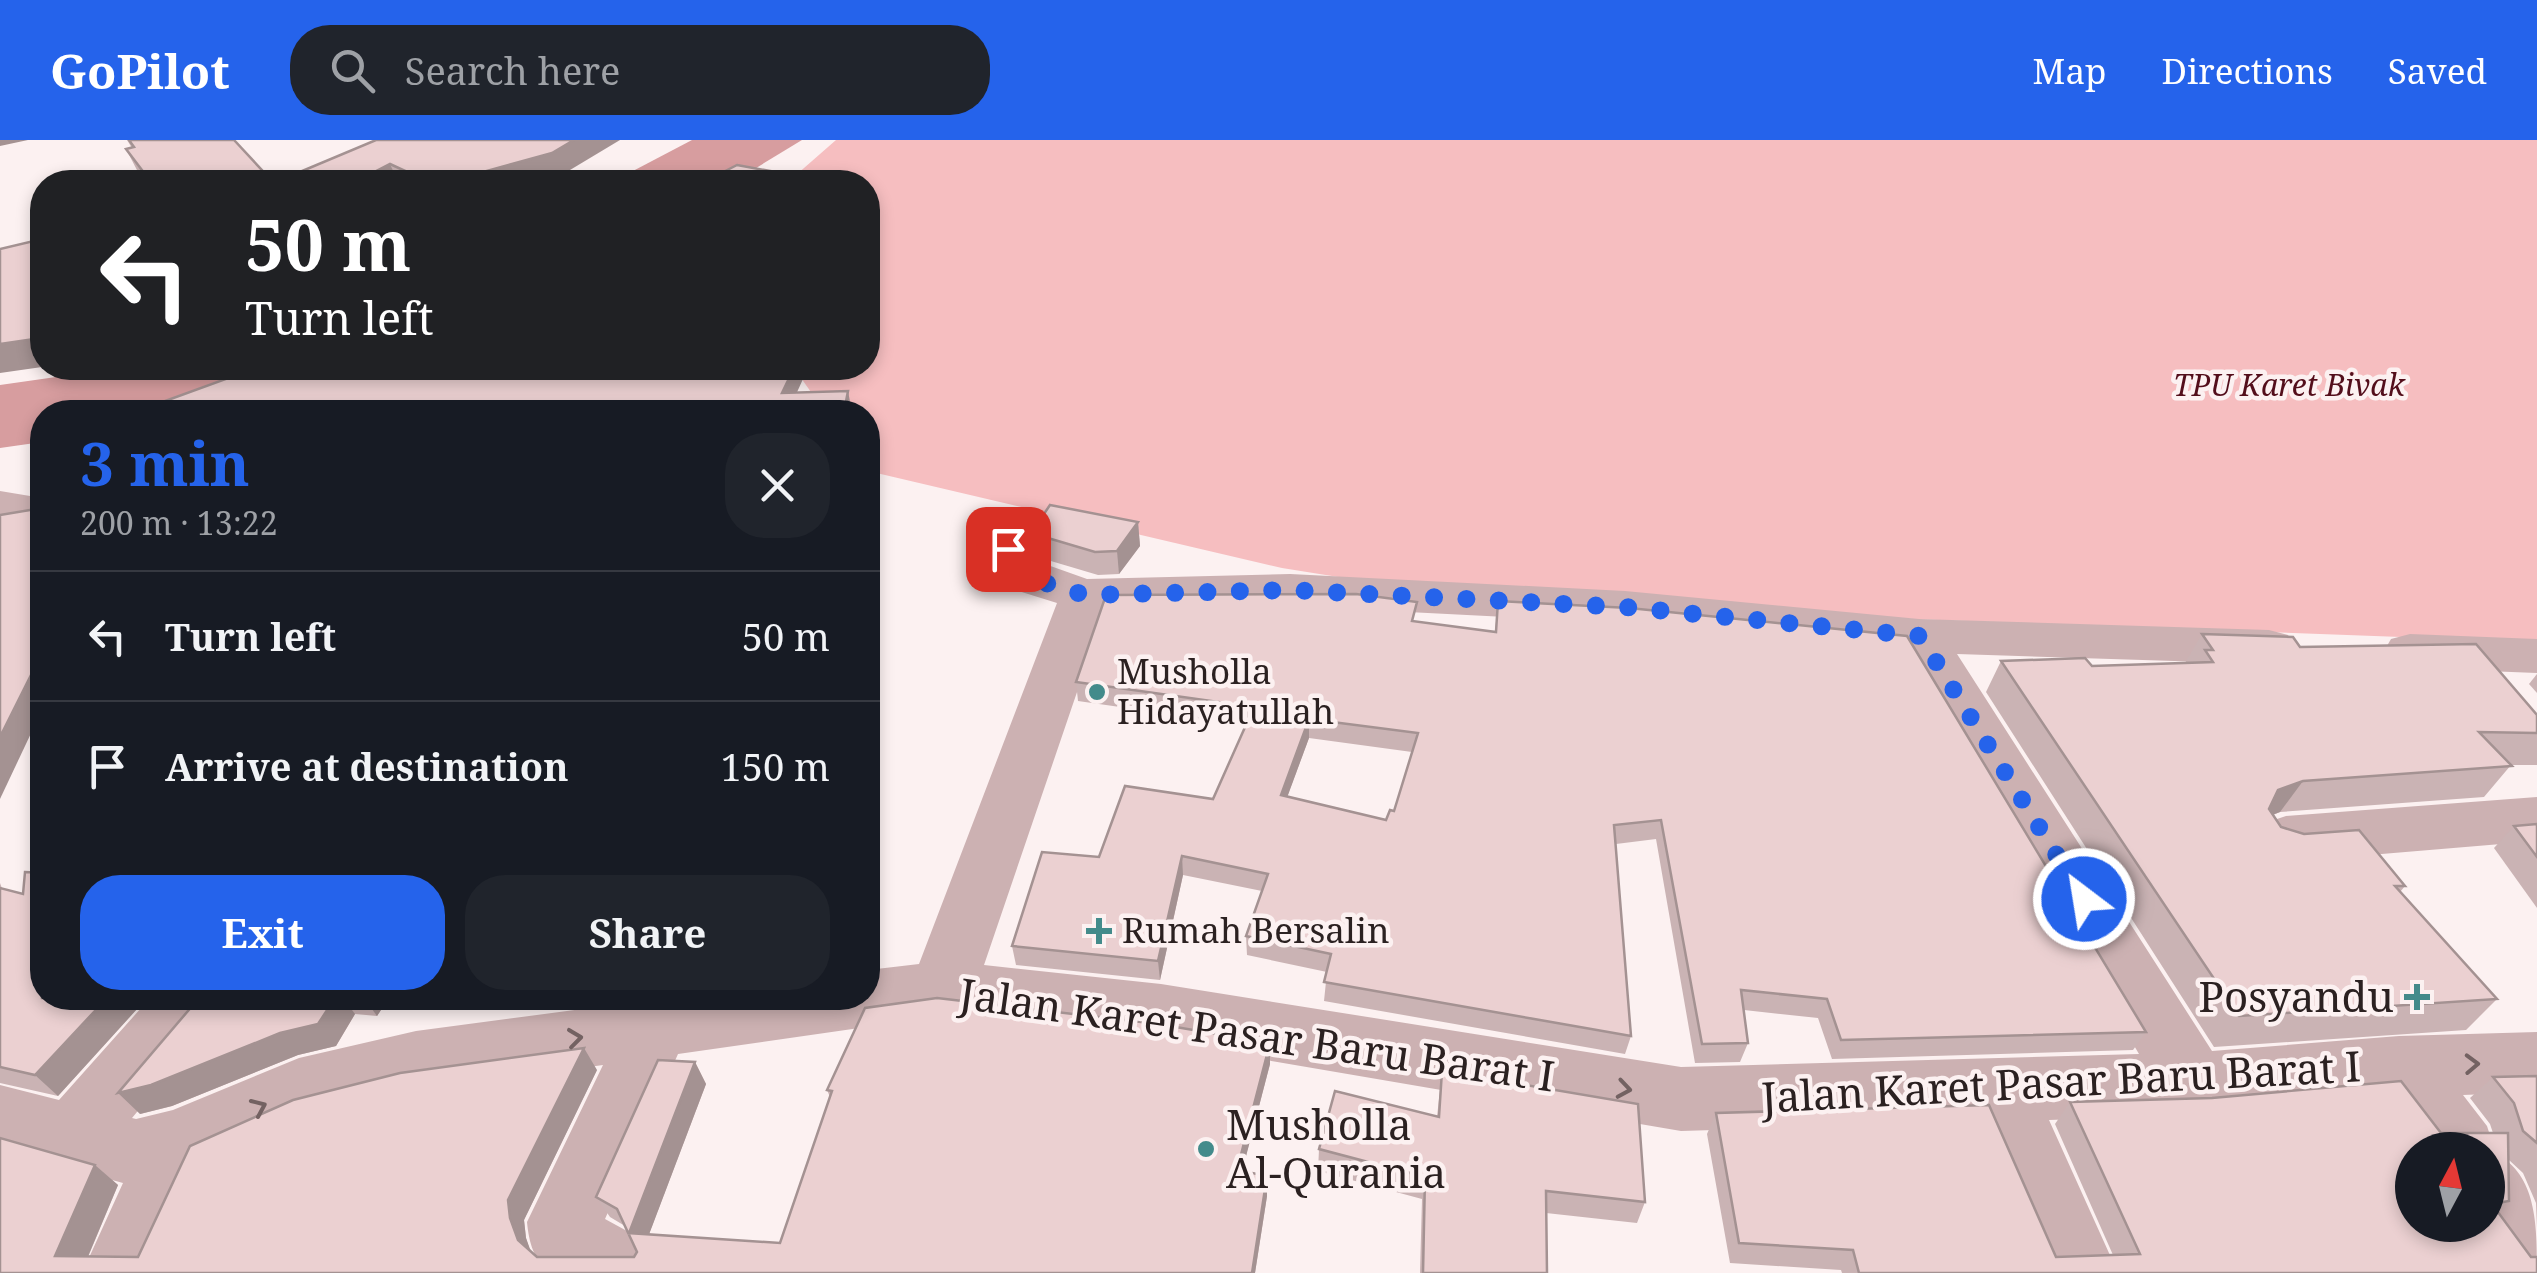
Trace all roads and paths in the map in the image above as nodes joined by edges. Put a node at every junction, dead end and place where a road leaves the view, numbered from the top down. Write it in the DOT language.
graph roads {
  1 [pos="0,505"];
  2 [pos="30,510"];
  3 [pos="1026,530"];
  4 [pos="1085,595"];
  5 [pos="1920,636"];
  6 [pos="2310,648"];
  7 [pos="2369,650"];
  8 [pos="2467,652"];
  9 [pos="2537,656"];
  10 [pos="2514,707"];
  11 [pos="2537,819"];
  12 [pos="2280,839"];
  13 [pos="943,988"];
  14 [pos="880,997"];
  15 [pos="181,1010"];
  16 [pos="785,1010"];
  17 [pos="655,1028"];
  18 [pos="2537,1062"];
  19 [pos="2399,1066"];
  20 [pos="2194,1084"];
  21 [pos="2000,1088"];
  22 [pos="0,1117"];
  23 [pos="2448,1132"];
  24 [pos="74,1136"];
  25 [pos="181,1141"];
  26 [pos="2505,1209"];
  27 [pos="2537,1253"];
  28 [pos="121,1273"];
  29 [pos="608,1273"];
  30 [pos="2078,1273"];
  1 -- 2 [label="street"];
  3 -- 4 [label="street"];
  4 -- 5 [label="street"];
  4 -- 13 [label="street"];
  5 -- 6 [label="street"];
  5 -- 20 [label="street"];
  7 -- 8 [label="street"];
  8 -- 9 [label="street"];
  8 -- 10 [label="street"];
  11 -- 12 [label="street"];
  13 -- 14 [label="street, Jalan Karet Pasar Baru Barat I"];
  13 -- 21 [label="street, Jalan Karet Pasar Baru Barat I, one-way"];
  15 -- 24 [label="street"];
  16 -- 17 [label="street, Jalan Karet Pasar Baru Barat I"];
  25 -- 17 [label="street, Jalan Karet Pasar Baru Barat I, one-way"];
  17 -- 29 [label="street"];
  19 -- 18 [label="street, Jalan Karet Pasar Baru Barat I, one-way"];
  19 -- 20 [label="street, Jalan Karet Pasar Baru Barat I"];
  19 -- 23 [label="street"];
  20 -- 21 [label="street, Jalan Karet Pasar Baru Barat I"];
  21 -- 30 [label="street"];
  22 -- 24 [label="street, Jalan Karet Pasar Baru Barat I"];
  24 -- 25 [label="street, Jalan Karet Pasar Baru Barat I"];
  25 -- 28 [label="street"];
  26 -- 27 [label="street"];
}
